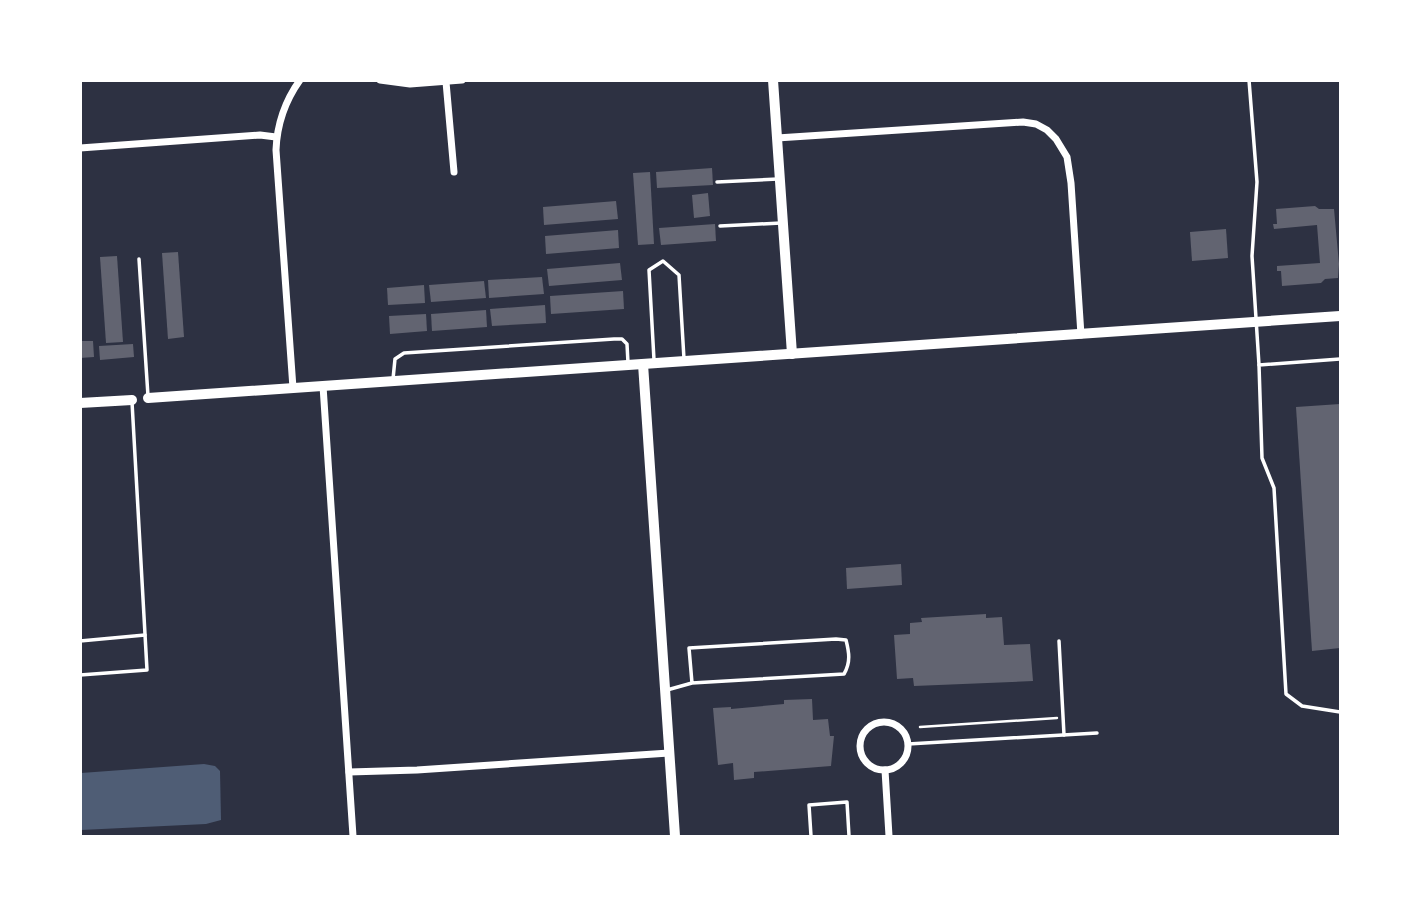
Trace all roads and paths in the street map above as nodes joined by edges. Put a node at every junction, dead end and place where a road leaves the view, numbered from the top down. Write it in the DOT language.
graph roads {
  1 [pos="300,80"];
  2 [pos="380,80"];
  3 [pos="462,80"];
  4 [pos="773,80"];
  5 [pos="1249,80"];
  6 [pos="446,82"];
  7 [pos="276,137"];
  8 [pos="777,138"];
  9 [pos="80,148"];
  10 [pos="454,172"];
  11 [pos="780,179"];
  12 [pos="717,182"];
  13 [pos="783,222"];
  14 [pos="720,226"];
  15 [pos="139,259"];
  16 [pos="1340,316"];
  17 [pos="1256,322"];
  18 [pos="1081,335"];
  19 [pos="792,354"];
  20 [pos="1340,359"];
  21 [pos="684,361"];
  22 [pos="649,364"];
  23 [pos="628,365"];
  24 [pos="1259,365"];
  25 [pos="393,381"];
  26 [pos="323,386"];
  27 [pos="293,388"];
  28 [pos="148,398"];
  29 [pos="132,400"];
  30 [pos="80,403"];
  31 [pos="145,635"];
  32 [pos="80,640"];
  33 [pos="1059,641"];
  34 [pos="80,675"];
  35 [pos="692,683"];
  36 [pos="665,690"];
  37 [pos="1340,712"];
  38 [pos="1064,718"];
  39 [pos="920,727"];
  40 [pos="1097,733"];
  41 [pos="1065,735"];
  42 [pos="908,744"];
  43 [pos="669,753"];
  44 [pos="885,770"];
  45 [pos="349,772"];
  46 [pos="353,836"];
  47 [pos="676,836"];
  48 [pos="811,836"];
  49 [pos="849,836"];
  50 [pos="889,836"];
  1 -- 7 [label="street"];
  2 -- 6 [label="street"];
  3 -- 6 [label="street"];
  4 -- 8 [label="street"];
  5 -- 17 [label="lane"];
  6 -- 10 [label="street"];
  7 -- 9 [label="street"];
  7 -- 27 [label="street"];
  8 -- 11 [label="street"];
  8 -- 18 [label="street"];
  11 -- 12 [label="lane"];
  11 -- 13 [label="street"];
  13 -- 14 [label="lane"];
  13 -- 19 [label="street"];
  15 -- 28 [label="lane"];
  16 -- 17 [label="main road"];
  17 -- 18 [label="main road"];
  17 -- 24 [label="lane"];
  18 -- 19 [label="main road"];
  19 -- 21 [label="main road"];
  20 -- 24 [label="lane"];
  21 -- 22 [label="main road"];
  21 -- 22 [label="lane"];
  22 -- 23 [label="main road"];
  22 -- 36 [label="street"];
  23 -- 25 [label="main road"];
  23 -- 25 [label="lane"];
  24 -- 37 [label="lane"];
  25 -- 26 [label="main road"];
  26 -- 27 [label="main road"];
  26 -- 45 [label="street"];
  27 -- 28 [label="main road"];
  28 -- 29 [label="street"];
  29 -- 30 [label="main road"];
  29 -- 31 [label="lane"];
  31 -- 32 [label="lane"];
  31 -- 34 [label="lane"];
  33 -- 38 [label="lane"];
  35 -- 35 [label="lane"];
  35 -- 36 [label="lane"];
  36 -- 43 [label="street"];
  38 -- 39 [label="path"];
  38 -- 41 [label="lane"];
  40 -- 41 [label="lane"];
  41 -- 42 [label="lane"];
  42 -- 44 [label="street"];
  42 -- 44 [label="street"];
  43 -- 45 [label="street"];
  43 -- 47 [label="street"];
  44 -- 50 [label="street"];
  45 -- 46 [label="street"];
  48 -- 49 [label="lane"];
}
